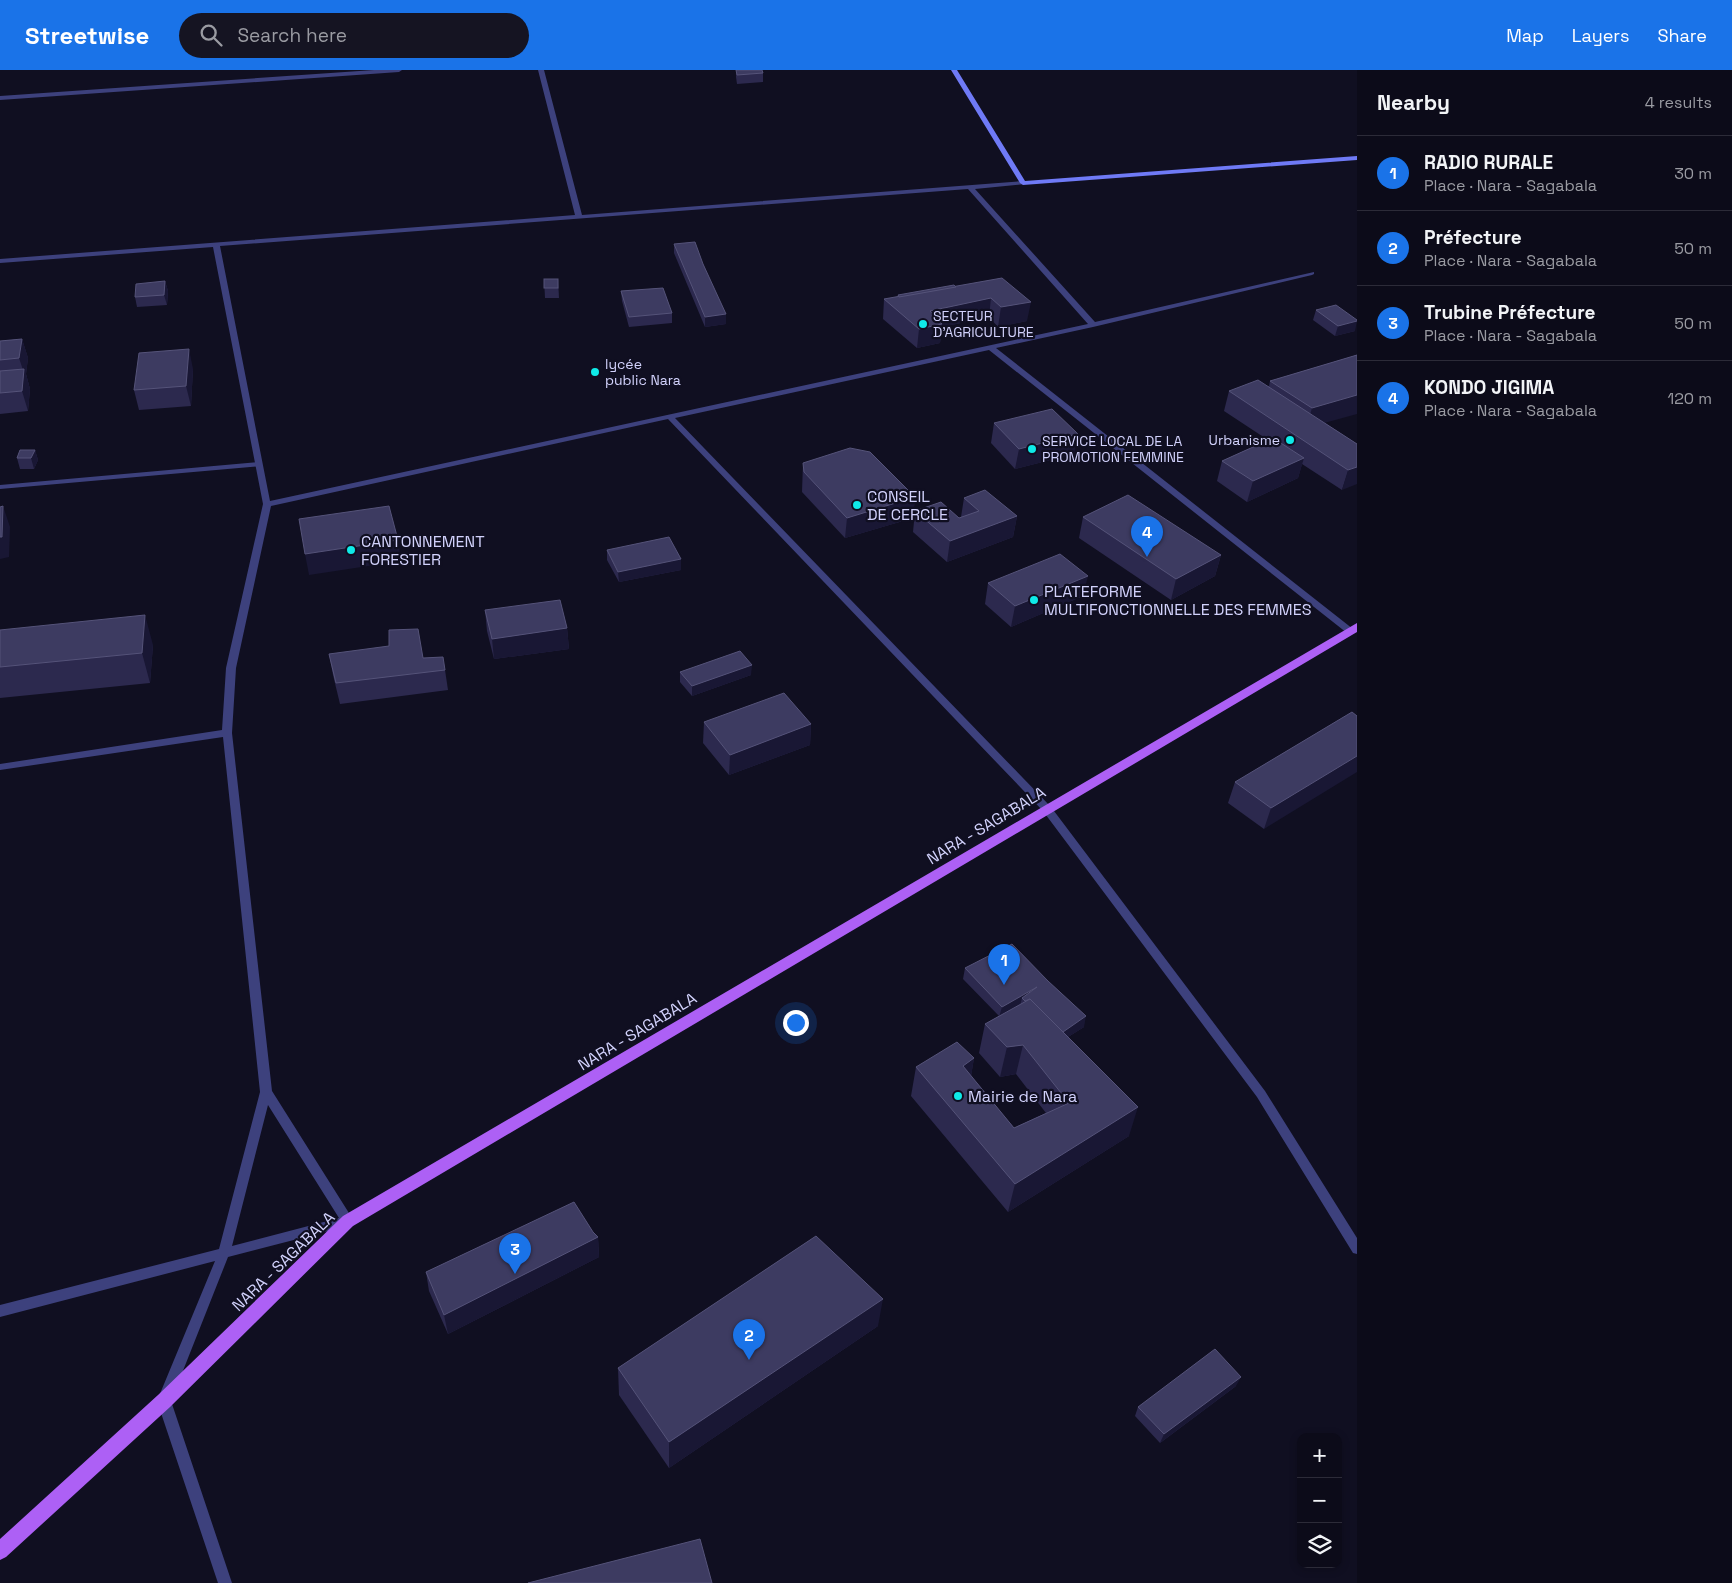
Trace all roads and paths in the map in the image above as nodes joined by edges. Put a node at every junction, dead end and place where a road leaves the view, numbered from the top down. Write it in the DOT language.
graph roads {
  1 [pos="399,70"];
  2 [pos="541,70"];
  3 [pos="954,70"];
  4 [pos="0,98"];
  5 [pos="1357,158"];
  6 [pos="1023,183"];
  7 [pos="970,187"];
  8 [pos="579,217"];
  9 [pos="216,245"];
  10 [pos="0,261"];
  11 [pos="1312,273"];
  12 [pos="1093,325"];
  13 [pos="990,347"];
  14 [pos="670,417"];
  15 [pos="259,464"];
  16 [pos="0,487"];
  17 [pos="267,504"];
  18 [pos="1353,629"];
  19 [pos="227,733"];
  20 [pos="0,767"];
  21 [pos="1047,809"];
  22 [pos="266,1092"];
  23 [pos="348,1221"];
  24 [pos="1357,1249"];
  25 [pos="224,1253"];
  26 [pos="0,1311"];
  27 [pos="164,1401"];
  28 [pos="0,1551"];
  29 [pos="225,1583"];
  1 -- 4 [label="street"];
  2 -- 8 [label="street"];
  3 -- 6 [label="street"];
  5 -- 6 [label="street"];
  6 -- 7 [label="street"];
  7 -- 8 [label="street"];
  7 -- 12 [label="street"];
  8 -- 9 [label="street"];
  9 -- 10 [label="street"];
  9 -- 15 [label="street"];
  11 -- 12 [label="street"];
  12 -- 13 [label="street"];
  13 -- 14 [label="street"];
  13 -- 18 [label="street"];
  14 -- 17 [label="street"];
  14 -- 21 [label="street"];
  15 -- 16 [label="street"];
  15 -- 17 [label="street"];
  17 -- 19 [label="street"];
  18 -- 21 [label="main road, NARA - SAGABALA"];
  19 -- 20 [label="street"];
  19 -- 22 [label="street"];
  21 -- 23 [label="main road, NARA - SAGABALA"];
  21 -- 24 [label="street"];
  22 -- 23 [label="street"];
  22 -- 25 [label="street"];
  23 -- 25 [label="street"];
  23 -- 27 [label="main road, NARA - SAGABALA"];
  25 -- 26 [label="street"];
  25 -- 27 [label="street"];
  27 -- 28 [label="main road, NARA - SAGABALA"];
  27 -- 29 [label="street"];
}
